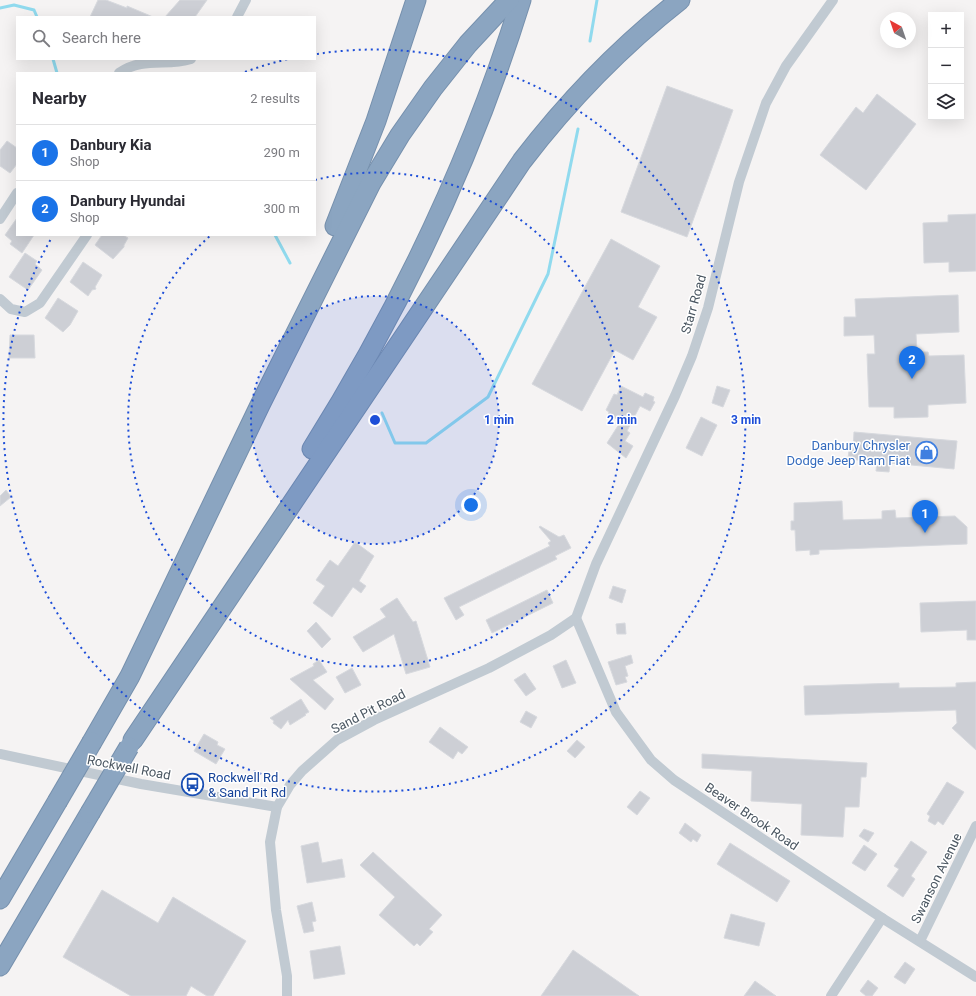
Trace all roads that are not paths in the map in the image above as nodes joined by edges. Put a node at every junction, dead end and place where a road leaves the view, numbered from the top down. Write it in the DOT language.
graph roads {
  1 [pos="246,0"];
  2 [pos="416,0"];
  3 [pos="509,0"];
  4 [pos="521,0"];
  5 [pos="680,0"];
  6 [pos="834,0"];
  7 [pos="238,16"];
  8 [pos="178,60"];
  9 [pos="121,72"];
  10 [pos="16,194"];
  11 [pos="0,218"];
  12 [pos="86,236"];
  13 [pos="0,299"];
  14 [pos="260,405"];
  15 [pos="576,618"];
  16 [pos="131,744"];
  17 [pos="0,754"];
  18 [pos="277,807"];
  19 [pos="976,826"];
  20 [pos="0,899"];
  21 [pos="882,918"];
  22 [pos="920,941"];
  23 [pos="0,966"];
  24 [pos="976,977"];
  25 [pos="287,996"];
  26 [pos="831,996"];
  1 -- 7 [label="street"];
  2 -- 14 [label="highway"];
  3 -- 14 [label="highway"];
  4 -- 16 [label="highway"];
  5 -- 16 [label="highway"];
  6 -- 15 [label="street, Starr Road"];
  8 -- 9 [label="street"];
  10 -- 11 [label="street"];
  12 -- 13 [label="street"];
  14 -- 20 [label="highway, bridge"];
  15 -- 18 [label="street, Sand Pit Road"];
  15 -- 21 [label="street, Beaver Brook Road"];
  16 -- 23 [label="highway, bridge"];
  17 -- 18 [label="street, Rockwell Road"];
  18 -- 25 [label="street, Sand Pit Road"];
  19 -- 22 [label="street, Swanson Avenue"];
  21 -- 22 [label="street, Beaver Brook Road"];
  21 -- 26 [label="street"];
  22 -- 24 [label="street, Beaver Brook Road"];
}
